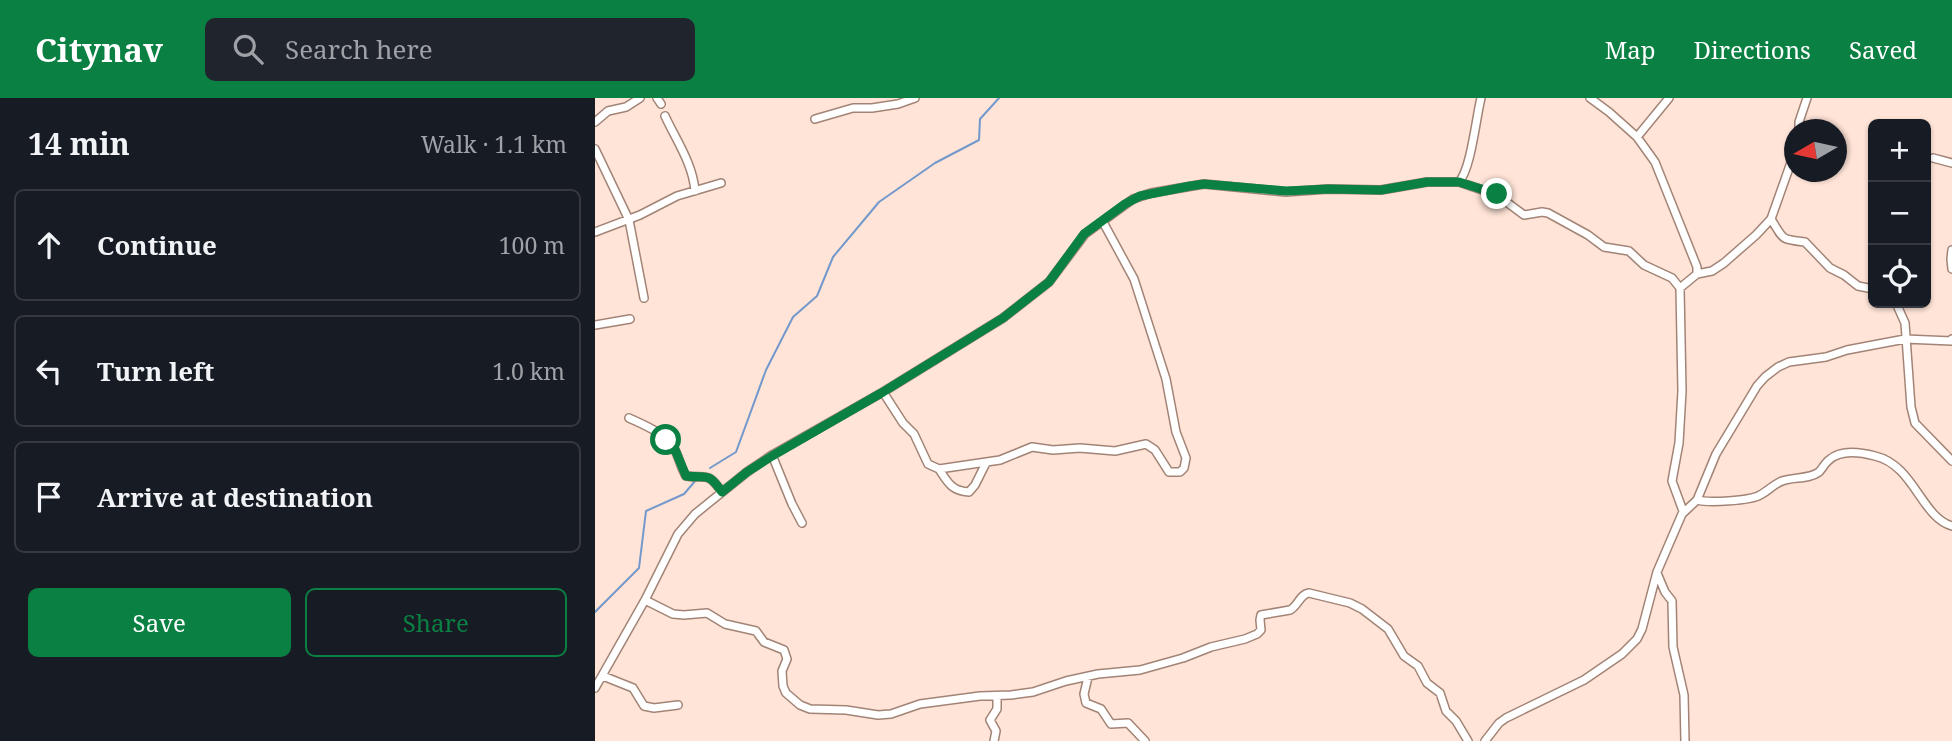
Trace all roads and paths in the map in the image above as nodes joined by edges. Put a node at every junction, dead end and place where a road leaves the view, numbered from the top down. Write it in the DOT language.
graph roads {
  1 [pos="640,98"];
  2 [pos="915,98"];
  3 [pos="1481,98"];
  4 [pos="1590,98"];
  5 [pos="1669,98"];
  6 [pos="1807,98"];
  7 [pos="665,116"];
  8 [pos="815,119"];
  9 [pos="1800,119"];
  10 [pos="595,122"];
  11 [pos="1637,137"];
  12 [pos="595,149"];
  13 [pos="1933,158"];
  14 [pos="1952,163"];
  15 [pos="1459,182"];
  16 [pos="1786,182"];
  17 [pos="720,183"];
  18 [pos="695,191"];
  19 [pos="1771,219"];
  20 [pos="629,220"];
  21 [pos="1103,222"];
  22 [pos="595,232"];
  23 [pos="1952,250"];
  24 [pos="1952,269"];
  25 [pos="1697,274"];
  26 [pos="1680,288"];
  27 [pos="1868,288"];
  28 [pos="644,298"];
  29 [pos="1898,308"];
  30 [pos="630,319"];
  31 [pos="595,325"];
  32 [pos="1905,339"];
  33 [pos="1952,339"];
  34 [pos="883,392"];
  35 [pos="629,418"];
  36 [pos="772,456"];
  37 [pos="1952,461"];
  38 [pos="986,463"];
  39 [pos="939,469"];
  40 [pos="722,492"];
  41 [pos="1697,500"];
  42 [pos="1683,511"];
  43 [pos="802,523"];
  44 [pos="1952,526"];
  45 [pos="1657,572"];
  46 [pos="645,600"];
  47 [pos="603,676"];
  48 [pos="1088,677"];
  49 [pos="595,688"];
  50 [pos="997,695"];
  51 [pos="678,705"];
  52 [pos="994,741"];
  53 [pos="1145,741"];
  54 [pos="1468,741"];
  55 [pos="1485,741"];
  56 [pos="1685,741"];
  1 -- 10 [label="street"];
  2 -- 8 [label="street"];
  3 -- 15 [label="street"];
  4 -- 11 [label="street"];
  5 -- 11 [label="street"];
  6 -- 9 [label="street"];
  7 -- 18 [label="street"];
  11 -- 25 [label="street"];
  12 -- 20 [label="street"];
  13 -- 14 [label="street"];
  15 -- 21 [label="street"];
  15 -- 26 [label="street"];
  16 -- 19 [label="street"];
  17 -- 18 [label="street"];
  18 -- 20 [label="street"];
  19 -- 25 [label="street"];
  19 -- 27 [label="street"];
  20 -- 22 [label="street"];
  20 -- 28 [label="street"];
  21 -- 34 [label="street"];
  21 -- 38 [label="street"];
  23 -- 24 [label="street"];
  25 -- 26 [label="street"];
  26 -- 42 [label="street"];
  29 -- 32 [label="street"];
  30 -- 31 [label="street"];
  32 -- 33 [label="street"];
  32 -- 37 [label="street"];
  32 -- 41 [label="street"];
  34 -- 36 [label="street"];
  34 -- 39 [label="street"];
  35 -- 40 [label="street"];
  36 -- 40 [label="street"];
  36 -- 43 [label="street"];
  38 -- 39 [label="street"];
  38 -- 39 [label="street"];
  40 -- 46 [label="street"];
  41 -- 42 [label="street"];
  41 -- 44 [label="street"];
  42 -- 45 [label="street"];
  45 -- 55 [label="street"];
  45 -- 56 [label="street"];
  46 -- 47 [label="street"];
  46 -- 50 [label="street"];
  47 -- 49 [label="street"];
  47 -- 51 [label="street"];
  48 -- 50 [label="street"];
  48 -- 53 [label="street"];
  48 -- 54 [label="street"];
  50 -- 52 [label="street"];
}
